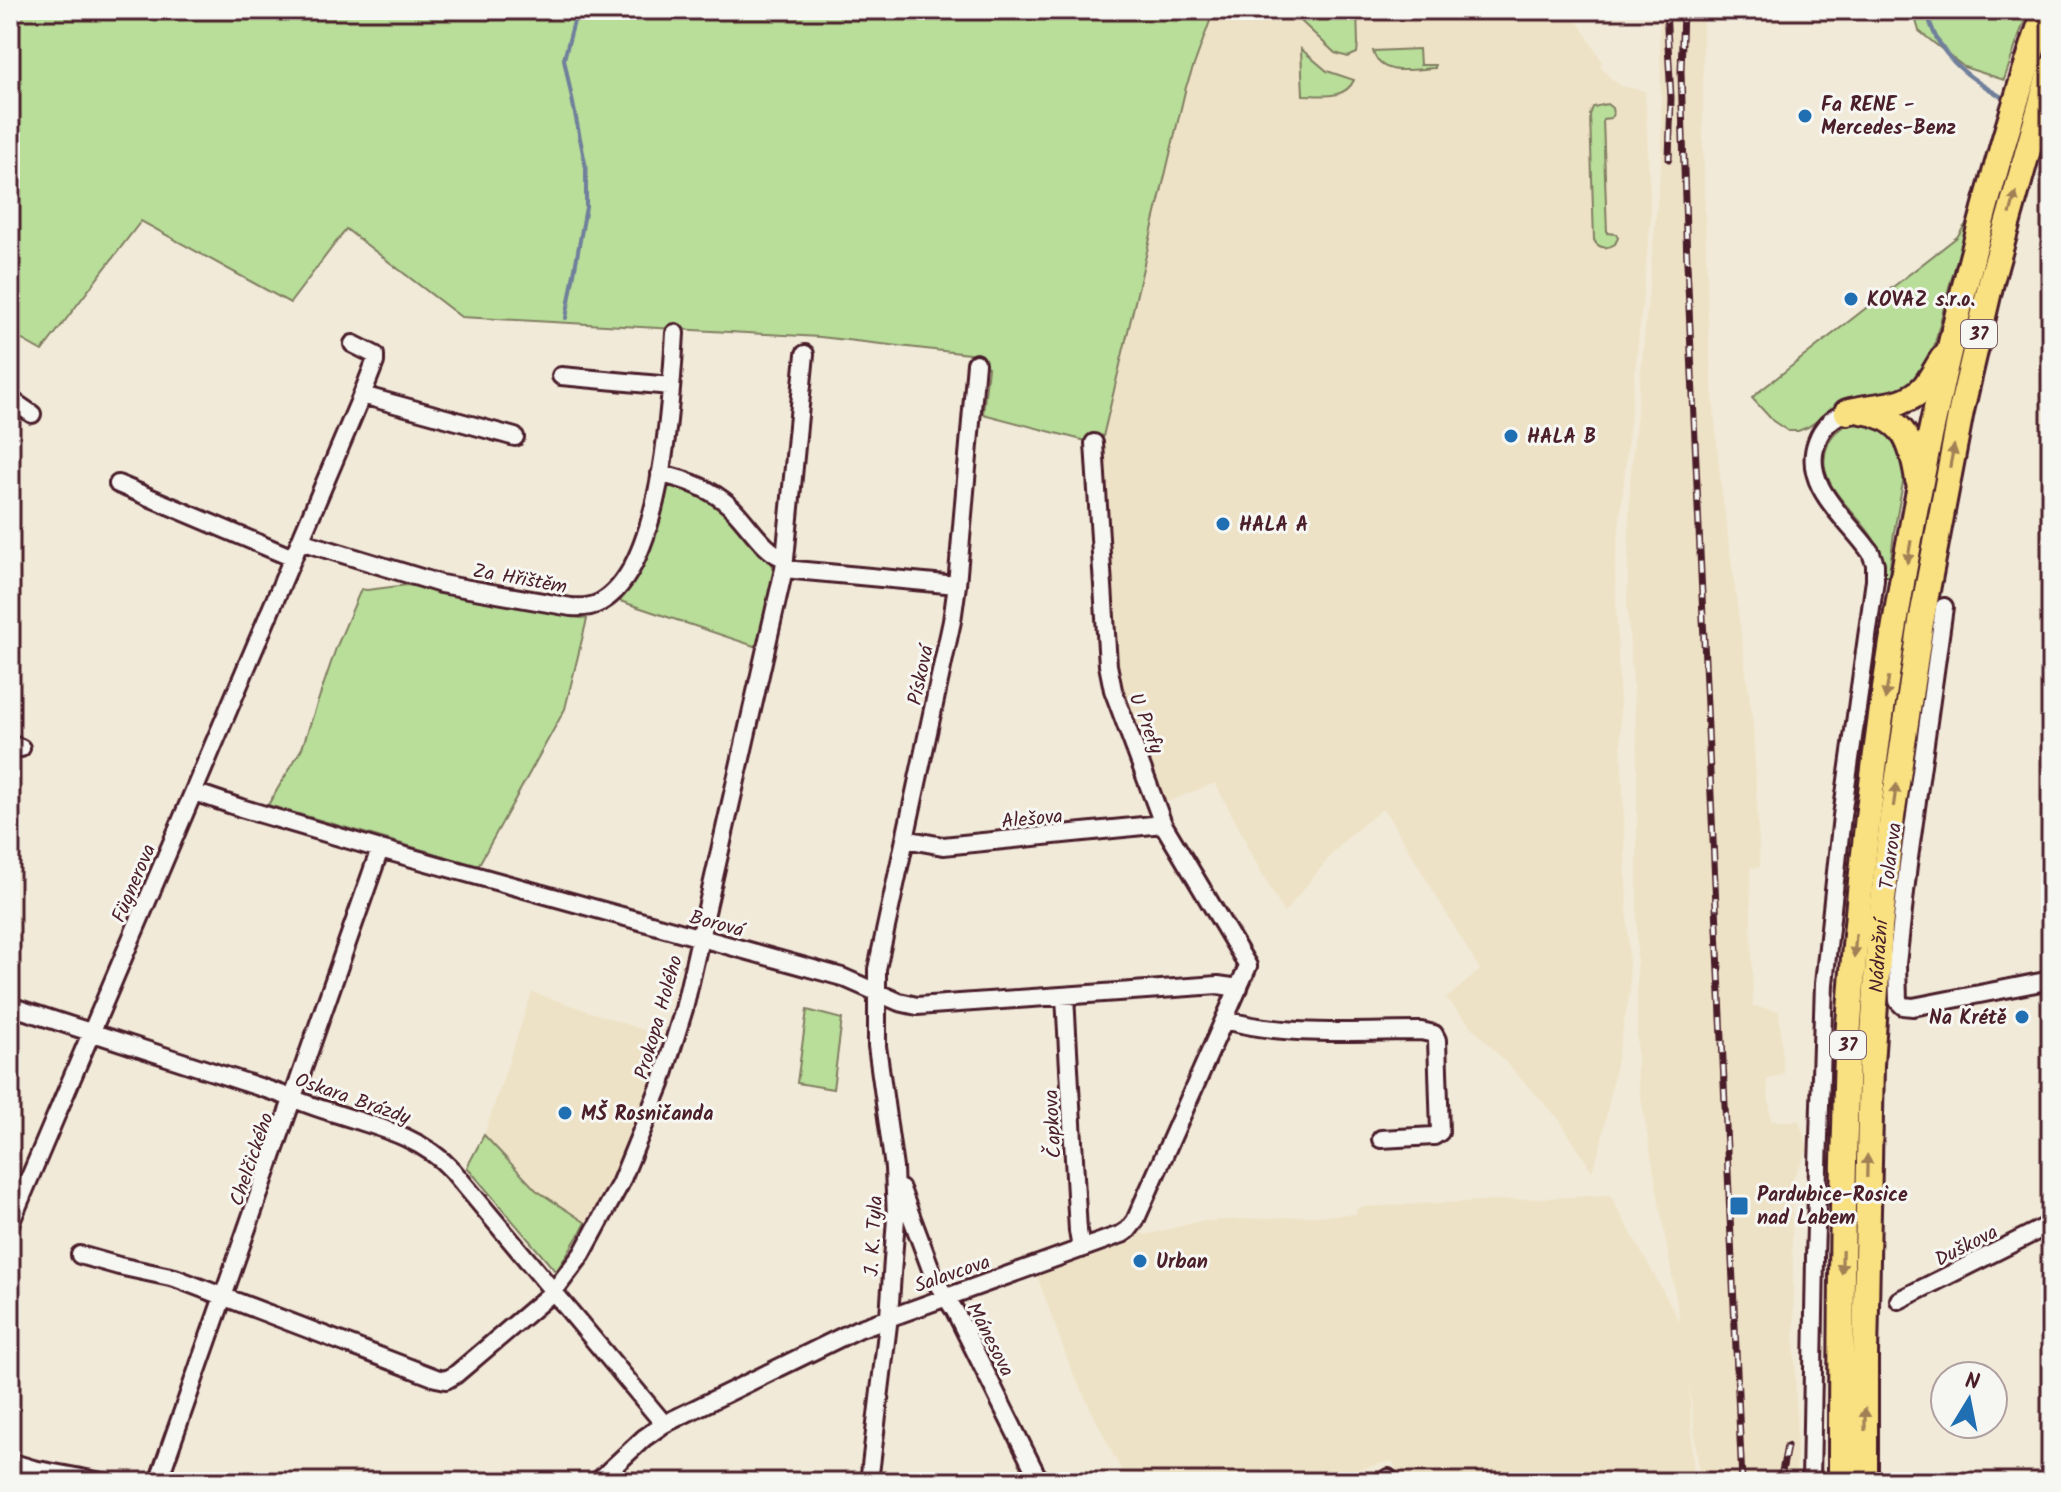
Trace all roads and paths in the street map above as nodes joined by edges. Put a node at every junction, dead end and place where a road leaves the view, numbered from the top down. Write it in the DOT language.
graph roads {
  1 [pos="2045,10"];
  2 [pos="2041,74"];
  3 [pos="2018,136"];
  4 [pos="675,333"];
  5 [pos="1953,341"];
  6 [pos="353,344"];
  7 [pos="805,354"];
  8 [pos="976,363"];
  9 [pos="561,376"];
  10 [pos="671,386"];
  11 [pos="362,395"];
  12 [pos="11,402"];
  13 [pos="1847,412"];
  14 [pos="32,414"];
  15 [pos="515,437"];
  16 [pos="1094,443"];
  17 [pos="660,474"];
  18 [pos="118,484"];
  19 [pos="1920,494"];
  20 [pos="300,541"];
  21 [pos="293,558"];
  22 [pos="785,563"];
  23 [pos="957,585"];
  24 [pos="1944,607"];
  25 [pos="194,792"];
  26 [pos="1163,824"];
  27 [pos="905,839"];
  28 [pos="380,849"];
  29 [pos="700,939"];
  30 [pos="2051,980"];
  31 [pos="1239,988"];
  32 [pos="877,992"];
  33 [pos="1065,996"];
  34 [pos="10,1006"];
  35 [pos="1226,1020"];
  36 [pos="92,1032"];
  37 [pos="293,1098"];
  38 [pos="1381,1139"];
  39 [pos="894,1168"];
  40 [pos="10,1224"];
  41 [pos="2051,1224"];
  42 [pos="1081,1249"];
  43 [pos="80,1255"];
  44 [pos="554,1291"];
  45 [pos="224,1296"];
  46 [pos="945,1297"];
  47 [pos="1899,1300"];
  48 [pos="889,1316"];
  49 [pos="664,1424"];
  50 [pos="10,1462"];
  51 [pos="103,1482"];
  52 [pos="158,1482"];
  53 [pos="597,1482"];
  54 [pos="869,1482"];
  55 [pos="1040,1482"];
  56 [pos="1811,1482"];
  57 [pos="1841,1482"];
  58 [pos="1865,1482"];
  1 -- 2 [label="main road, 37"];
  2 -- 3 [label="main road, 37"];
  3 -- 5 [label="main road, 37"];
  58 -- 3 [label="main road, Nádražní / 37, one-way"];
  4 -- 10 [label="street, Za Hřištěm"];
  5 -- 13 [label="main road"];
  5 -- 19 [label="main road, 37"];
  6 -- 11 [label="street, Fügnerova"];
  7 -- 22 [label="street, Prokopa Holého"];
  8 -- 23 [label="street, Písková"];
  9 -- 10 [label="street"];
  10 -- 17 [label="street, Za Hřištěm"];
  11 -- 15 [label="street"];
  11 -- 20 [label="street, Fügnerova"];
  12 -- 14 [label="street"];
  13 -- 19 [label="main road"];
  13 -- 56 [label="street"];
  16 -- 26 [label="street, U Prefy"];
  17 -- 20 [label="street, Za Hřištěm"];
  17 -- 22 [label="street"];
  18 -- 21 [label="street"];
  19 -- 57 [label="main road, Nádražní / 37, one-way"];
  20 -- 21 [label="street, Fügnerova"];
  21 -- 25 [label="street, Fügnerova"];
  22 -- 23 [label="street"];
  22 -- 29 [label="street, Prokopa Holého"];
  23 -- 27 [label="street, Písková"];
  24 -- 30 [label="street, Tolarova"];
  25 -- 28 [label="street, Borová"];
  25 -- 36 [label="street, Fügnerova"];
  26 -- 27 [label="street, Alešova"];
  26 -- 31 [label="street, U Prefy"];
  27 -- 32 [label="street, Písková"];
  28 -- 29 [label="street, Borová"];
  28 -- 37 [label="street, Chelčického"];
  29 -- 32 [label="street, Borová"];
  29 -- 44 [label="street, Prokopa Holého"];
  31 -- 33 [label="street, Borová"];
  31 -- 35 [label="street, Salavcova"];
  32 -- 33 [label="street, Borová"];
  32 -- 39 [label="street, J. K. Tyla"];
  33 -- 42 [label="street, Čapkova"];
  34 -- 36 [label="street, Oskara Brázdy"];
  35 -- 38 [label="street"];
  35 -- 42 [label="street, Salavcova"];
  36 -- 37 [label="street, Oskara Brázdy"];
  36 -- 40 [label="street, Fügnerova"];
  37 -- 44 [label="street, Oskara Brázdy"];
  37 -- 45 [label="street, Chelčického"];
  39 -- 46 [label="street, Mánesova"];
  39 -- 48 [label="street, J. K. Tyla"];
  41 -- 47 [label="street, Duškova"];
  42 -- 46 [label="street, Salavcova"];
  43 -- 45 [label="street, Prokopa Holého"];
  44 -- 45 [label="street, Prokopa Holého"];
  44 -- 49 [label="street, Oskara Brázdy"];
  45 -- 52 [label="street, Chelčického"];
  46 -- 48 [label="street, Salavcova"];
  46 -- 55 [label="street, Mánesova"];
  48 -- 49 [label="street, Salavcova"];
  48 -- 54 [label="street, J. K. Tyla"];
  49 -- 53 [label="street, Salavcova"];
  50 -- 51 [label="street"];
}
